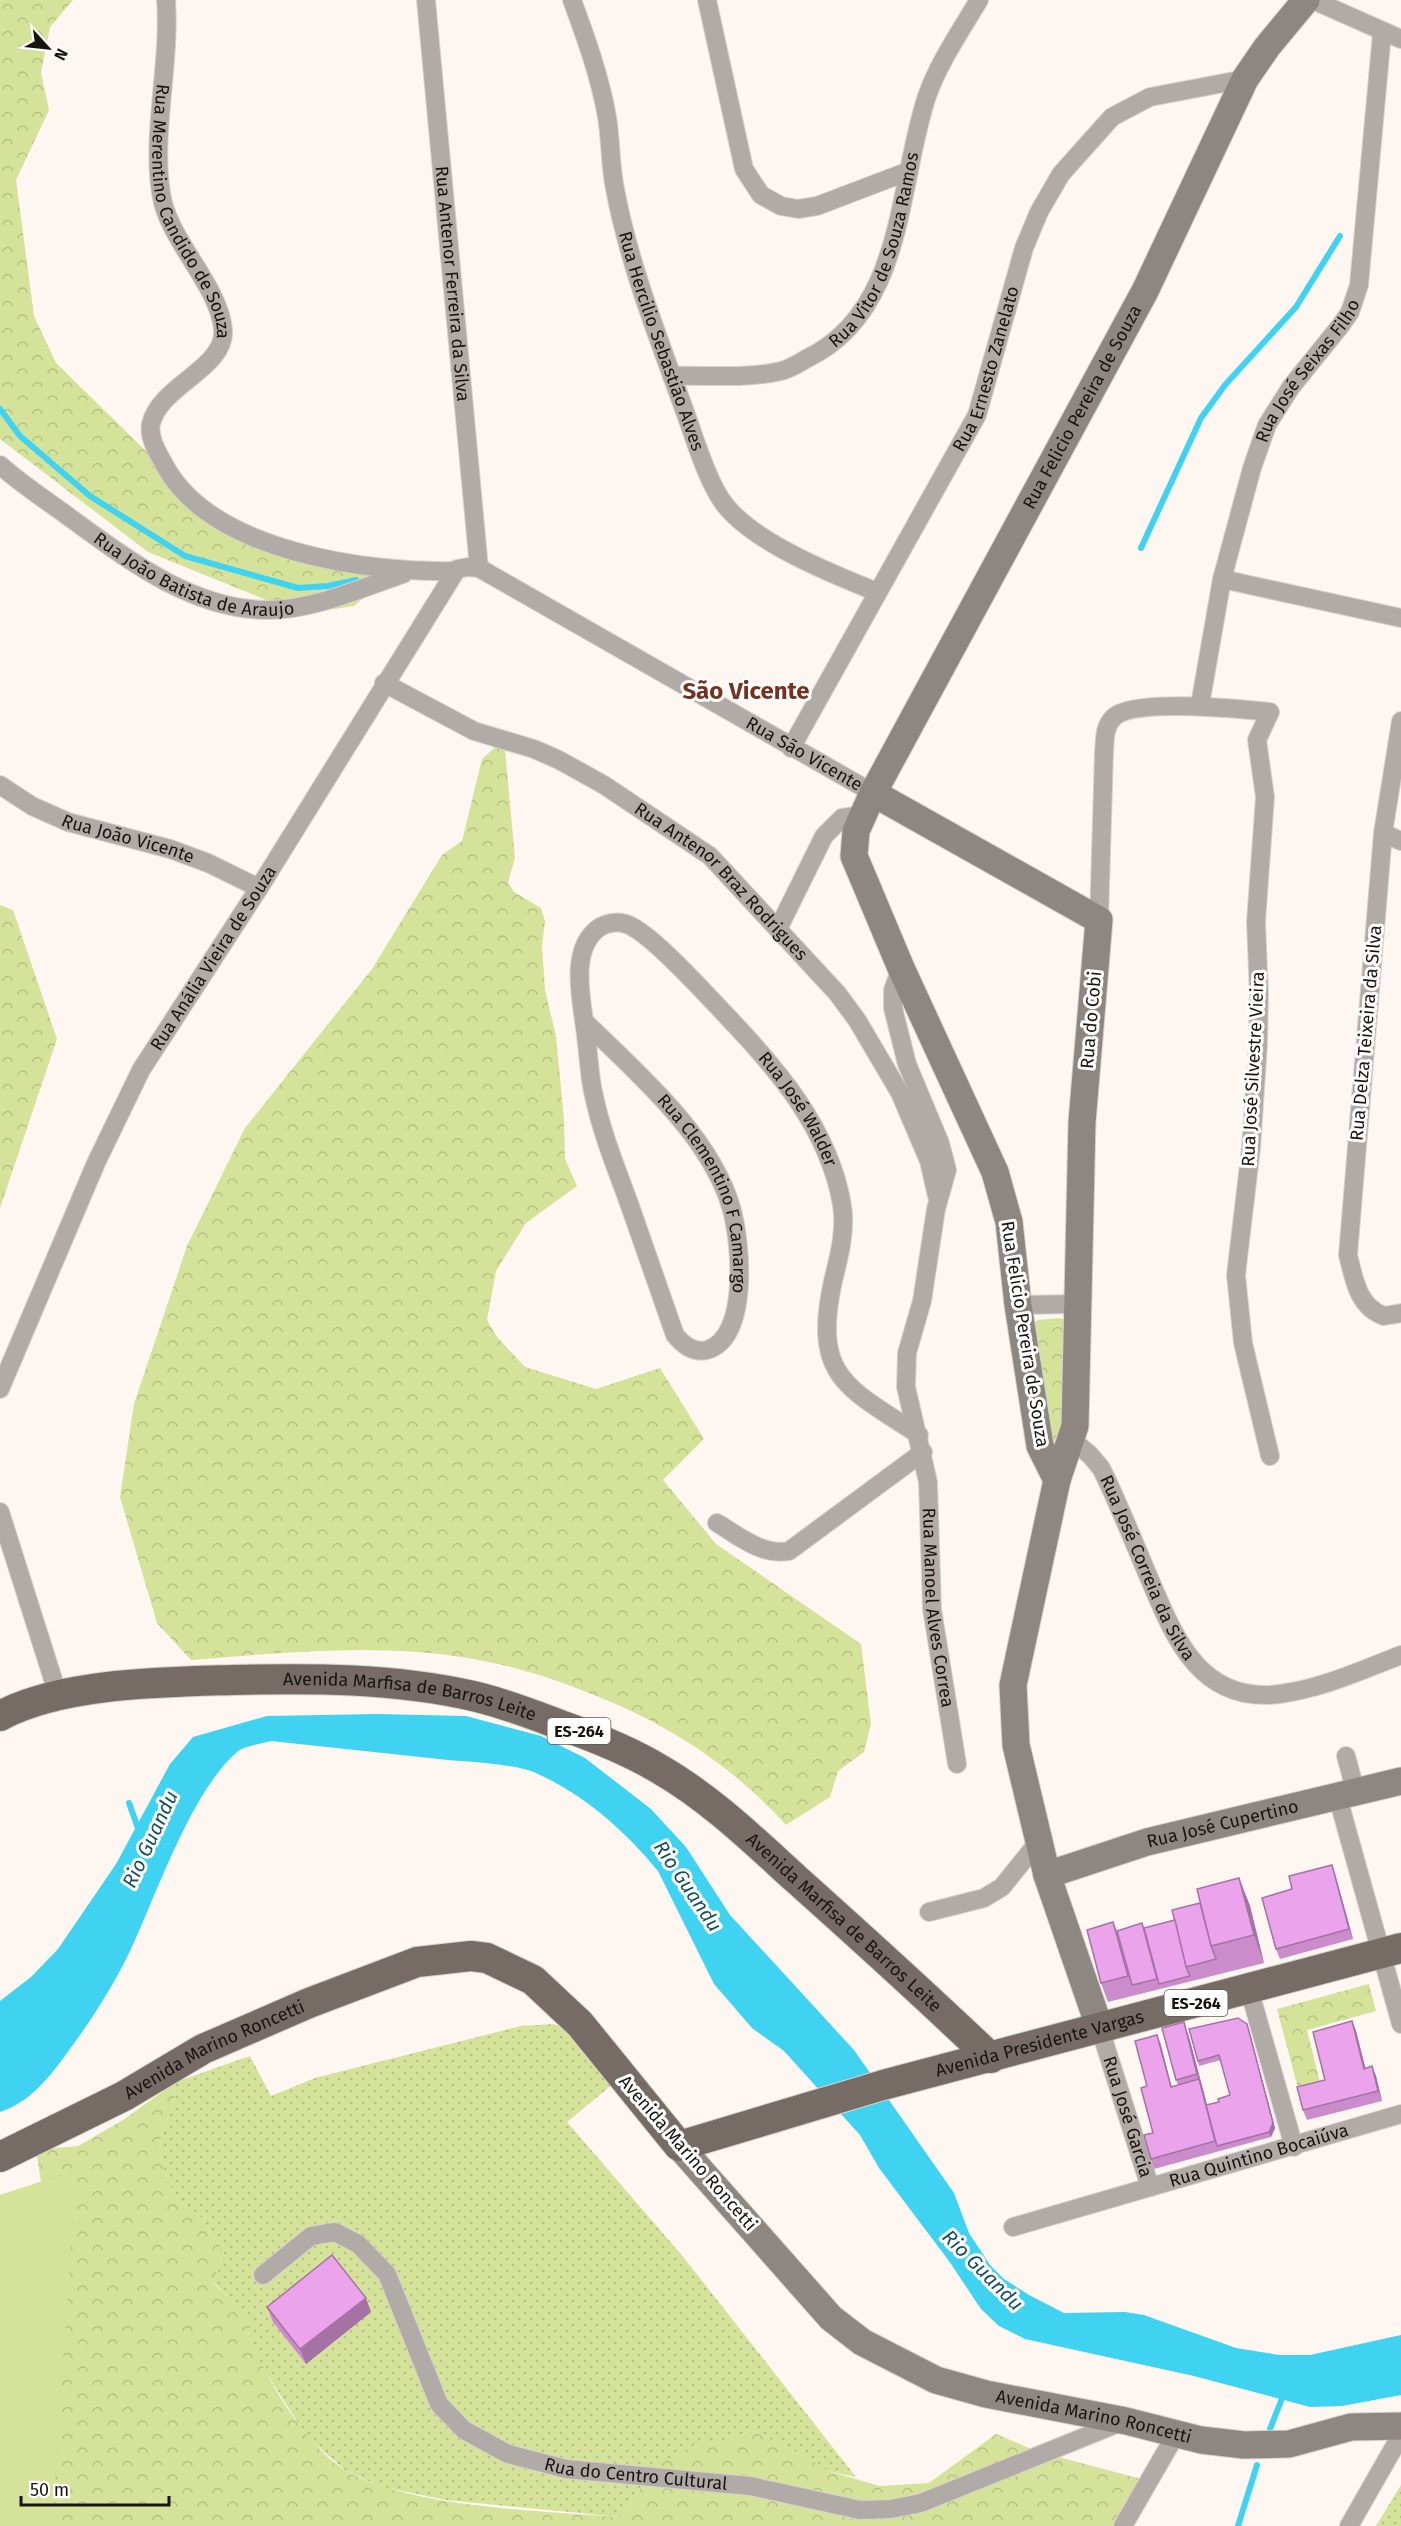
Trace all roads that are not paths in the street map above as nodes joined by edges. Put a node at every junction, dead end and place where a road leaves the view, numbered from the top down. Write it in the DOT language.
graph roads {
  1 [pos="166,0"];
  2 [pos="426,0"];
  3 [pos="572,0"];
  4 [pos="979,0"];
  5 [pos="1306,0"];
  6 [pos="1313,0"];
  7 [pos="711,1"];
  8 [pos="1382,33"];
  9 [pos="1401,39"];
  10 [pos="1245,79"];
  11 [pos="909,171"];
  12 [pos="672,376"];
  13 [pos="0,465"];
  14 [pos="480,568"];
  15 [pos="456,571"];
  16 [pos="408,572"];
  17 [pos="1222,579"];
  18 [pos="877,592"];
  19 [pos="1401,618"];
  20 [pos="384,683"];
  21 [pos="1200,705"];
  22 [pos="1270,712"];
  23 [pos="1401,721"];
  24 [pos="791,748"];
  25 [pos="0,785"];
  26 [pos="867,804"];
  27 [pos="1383,833"];
  28 [pos="1401,841"];
  29 [pos="259,888"];
  30 [pos="1100,920"];
  31 [pos="778,929"];
  32 [pos="902,968"];
  33 [pos="585,1022"];
  34 [pos="938,1201"];
  35 [pos="1077,1304"];
  36 [pos="1018,1305"];
  37 [pos="1401,1313"];
  38 [pos="675,1335"];
  39 [pos="0,1389"];
  40 [pos="1071,1438"];
  41 [pos="921,1444"];
  42 [pos="1270,1456"];
  43 [pos="1057,1480"];
  44 [pos="0,1512"];
  45 [pos="717,1523"];
  46 [pos="1401,1655"];
  47 [pos="58,1695"];
  48 [pos="0,1716"];
  49 [pos="1346,1756"];
  50 [pos="957,1764"];
  51 [pos="1401,1781"];
  52 [pos="1347,1796"];
  53 [pos="1039,1841"];
  54 [pos="1047,1875"];
  55 [pos="929,1912"];
  56 [pos="1391,1951"];
  57 [pos="1249,1989"];
  58 [pos="1401,2024"];
  59 [pos="1100,2029"];
  60 [pos="991,2058"];
  61 [pos="1401,2114"];
  62 [pos="678,2146"];
  63 [pos="1294,2147"];
  64 [pos="0,2157"];
  65 [pos="1150,2187"];
  66 [pos="1013,2228"];
  67 [pos="263,2275"];
  68 [pos="1126,2421"];
  69 [pos="1401,2426"];
  70 [pos="1176,2434"];
  71 [pos="1401,2435"];
  72 [pos="1123,2526"];
  73 [pos="1349,2526"];
  1 -- 16 [label="street, Rua Merentino Candido de Souza"];
  2 -- 14 [label="street, Rua Antenor Ferreira da Silva"];
  3 -- 12 [label="street, Rua Hercilio Sebastião Alves"];
  4 -- 11 [label="street, Rua Vitor de Souza Ramos"];
  5 -- 10 [label="main road, Rua Felicio Pereira de Souza"];
  6 -- 8 [label="street"];
  7 -- 11 [label="street"];
  8 -- 9 [label="street"];
  8 -- 17 [label="street, Rua José Seixas Filho"];
  10 -- 18 [label="street, Rua Ernesto Zanelato"];
  10 -- 26 [label="main road, Rua Felicio Pereira de Souza"];
  11 -- 12 [label="street, Rua Vitor de Souza Ramos"];
  12 -- 18 [label="street, Rua Hercilio Sebastião Alves"];
  13 -- 16 [label="street, Rua João Batista de Araujo"];
  14 -- 15 [label="street"];
  14 -- 24 [label="street, Rua São Vicente"];
  15 -- 16 [label="street, Rua Merentino Candido de Souza"];
  15 -- 20 [label="street, Rua Anália Vieira de Souza"];
  17 -- 19 [label="street"];
  17 -- 21 [label="street, Rua José Seixas Filho"];
  18 -- 24 [label="street, Rua Ernesto Zanelato"];
  20 -- 29 [label="street, Rua Anália Vieira de Souza"];
  20 -- 31 [label="street, Rua Antenor Braz Rodrigues"];
  21 -- 22 [label="street, Rua do Cobi"];
  21 -- 30 [label="street, Rua do Cobi"];
  22 -- 42 [label="street, Rua José Silvestre Vieira"];
  23 -- 27 [label="street, Rua Delza Teixeira da Silva"];
  24 -- 26 [label="street, Rua São Vicente"];
  25 -- 29 [label="street, Rua João Vicente"];
  26 -- 30 [label="main road, Rua São Vicente"];
  26 -- 31 [label="street"];
  26 -- 32 [label="main road, Rua Felicio Pereira de Souza"];
  27 -- 28 [label="street"];
  27 -- 37 [label="street, Rua Delza Teixeira da Silva"];
  29 -- 39 [label="street, Rua Anália Vieira de Souza"];
  30 -- 35 [label="main road, Rua do Cobi"];
  31 -- 34 [label="street, Rua Antenor Braz Rodrigues"];
  32 -- 34 [label="street, Rua Manoel Alves Correa"];
  32 -- 36 [label="main road, Rua Felicio Pereira de Souza"];
  33 -- 38 [label="street, Rua José Walder"];
  33 -- 38 [label="street, Rua Clementino F Camargo"];
  33 -- 41 [label="street, Rua José Walder"];
  34 -- 41 [label="street, Rua Manoel Alves Correa"];
  35 -- 36 [label="street"];
  35 -- 40 [label="main road, Rua do Cobi"];
  36 -- 43 [label="main road, Rua Felicio Pereira de Souza"];
  40 -- 43 [label="main road, Rua do Cobi"];
  40 -- 46 [label="street, Rua José Correia da Silva"];
  41 -- 45 [label="street"];
  41 -- 50 [label="street, Rua Manoel Alves Correa"];
  43 -- 53 [label="main road"];
  44 -- 47 [label="street"];
  47 -- 48 [label="main road, Avenida Marfisa de Barros Leite / ES-264"];
  47 -- 60 [label="main road, Avenida Marfisa de Barros Leite / ES-264"];
  49 -- 52 [label="street"];
  51 -- 52 [label="main road, Rua José Cupertino"];
  52 -- 54 [label="main road, Rua José Cupertino"];
  52 -- 56 [label="street"];
  53 -- 54 [label="main road"];
  53 -- 55 [label="street"];
  54 -- 59 [label="main road, Rua José Garcia"];
  56 -- 57 [label="main road, Avenida Presidente Vargas / ES-264"];
  56 -- 58 [label="street"];
  57 -- 59 [label="main road, Avenida Presidente Vargas / ES-264"];
  57 -- 63 [label="street"];
  59 -- 60 [label="main road, Avenida Presidente Vargas / ES-264"];
  59 -- 65 [label="street, Rua José Garcia"];
  60 -- 62 [label="main road, Avenida Presidente Vargas / ES-264"];
  61 -- 63 [label="street, Rua Quintino Bocaiúva"];
  62 -- 64 [label="main road, Avenida Marino Roncetti"];
  62 -- 68 [label="main road, Avenida Marino Roncetti"];
  63 -- 65 [label="street, Rua Quintino Bocaiúva"];
  65 -- 66 [label="street, Rua Quintino Bocaiúva"];
  67 -- 68 [label="street, Rua do Centro Cultural"];
  68 -- 70 [label="main road, Avenida Marino Roncetti"];
  69 -- 70 [label="main road, Avenida Marino Roncetti"];
  70 -- 72 [label="street"];
  71 -- 73 [label="street"];
}
